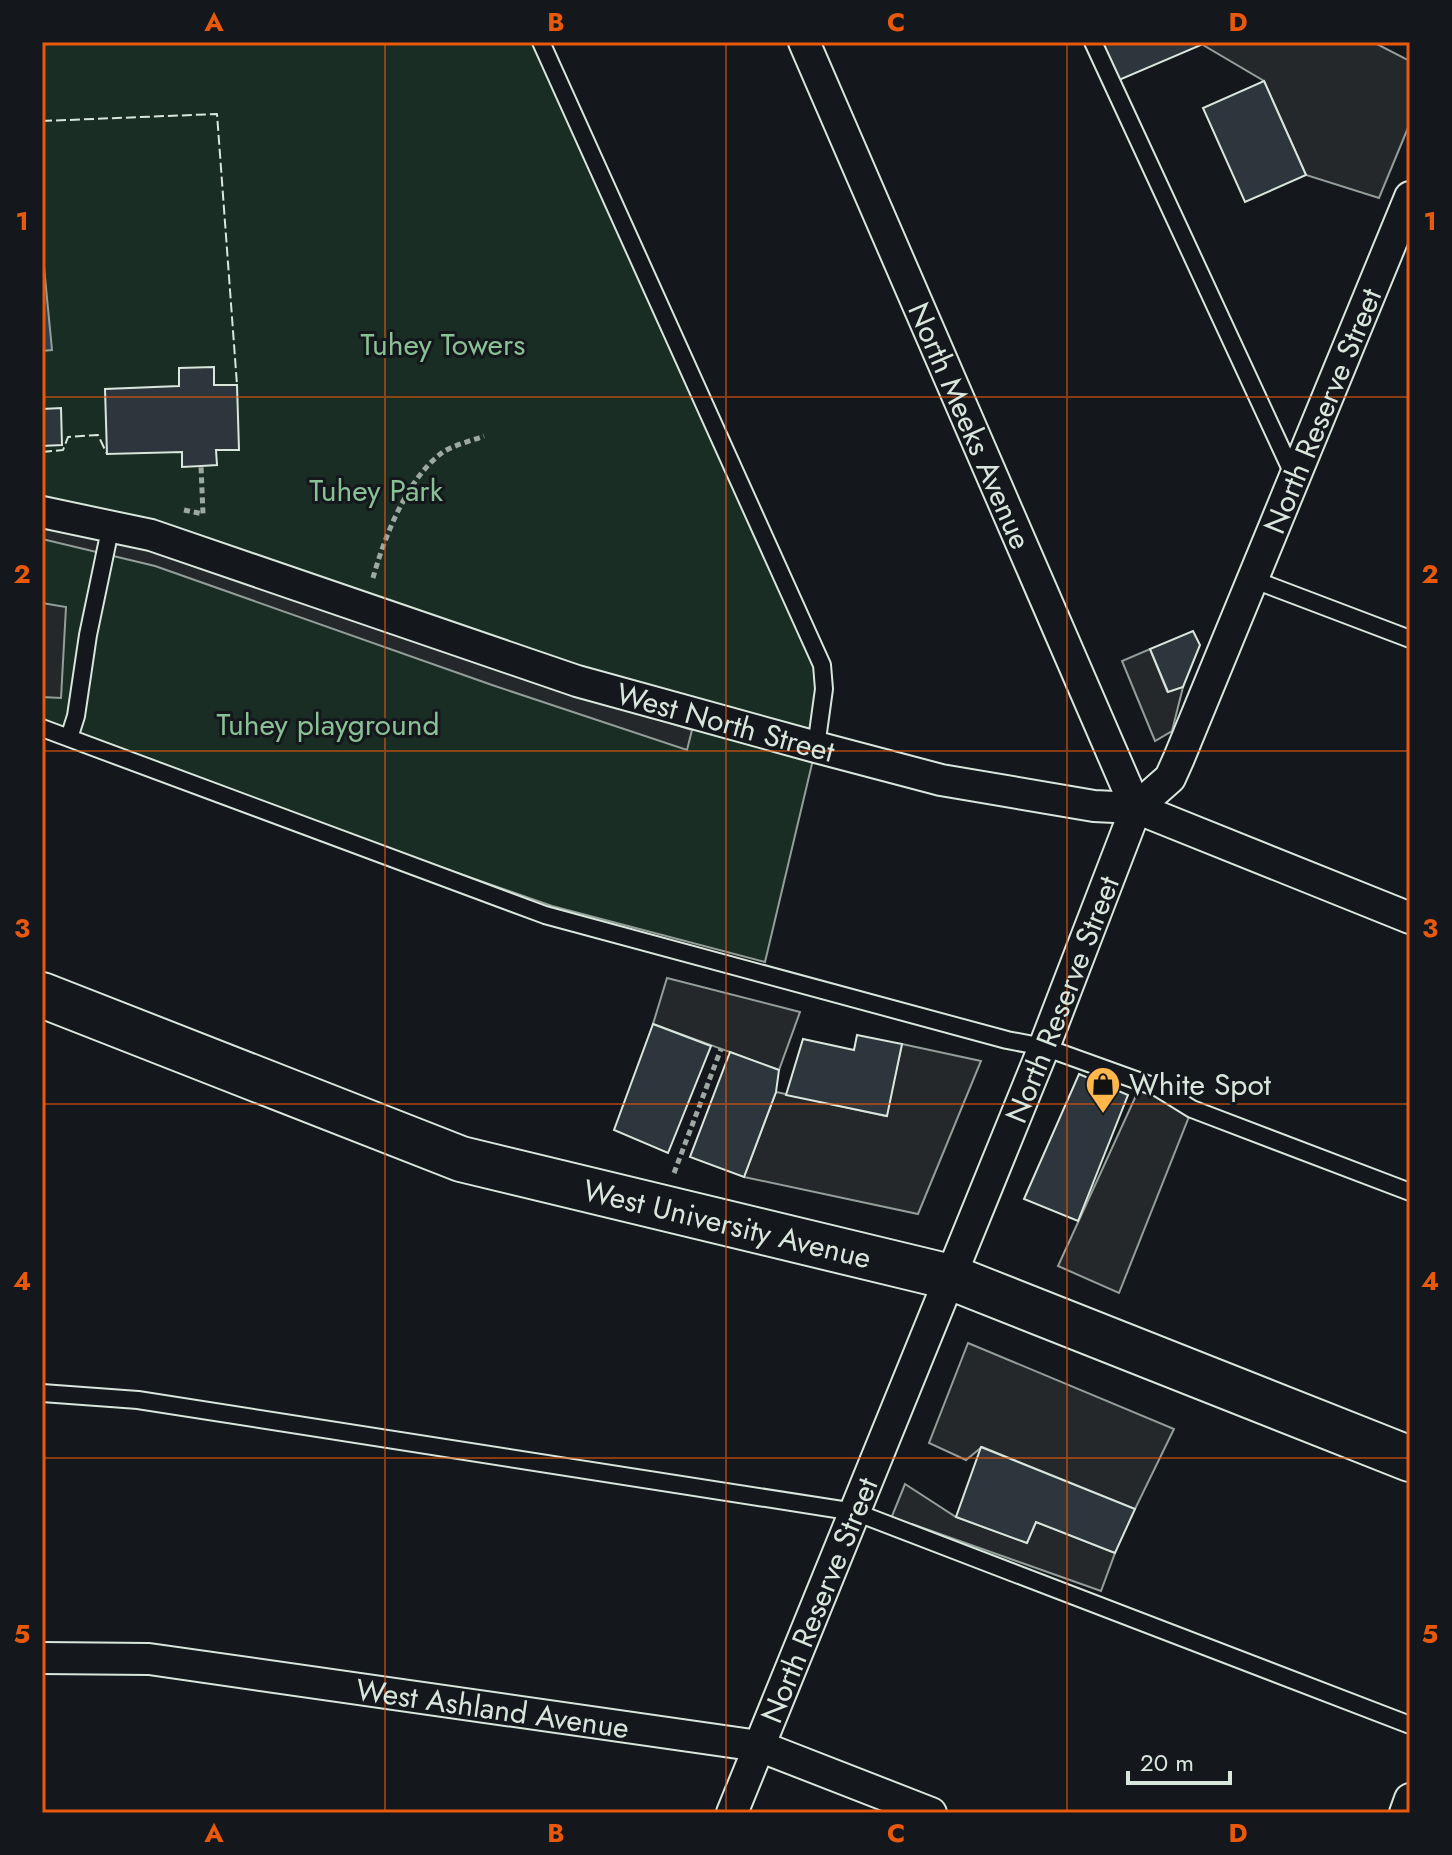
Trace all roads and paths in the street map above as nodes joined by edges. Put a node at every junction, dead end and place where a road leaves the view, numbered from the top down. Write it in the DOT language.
graph roads {
  1 [pos="541,42"];
  2 [pos="804,42"];
  3 [pos="1093,42"];
  4 [pos="1410,197"];
  5 [pos="484,436"];
  6 [pos="201,466"];
  7 [pos="1295,477"];
  8 [pos="174,508"];
  9 [pos="42,512"];
  10 [pos="111,525"];
  11 [pos="1252,579"];
  12 [pos="364,606"];
  13 [pos="1410,639"];
  14 [pos="42,728"];
  15 [pos="69,738"];
  16 [pos="816,747"];
  17 [pos="1136,808"];
  18 [pos="1410,918"];
  19 [pos="42,995"];
  20 [pos="1044,1047"];
  21 [pos="721,1049"];
  22 [pos="672,1178"];
  23 [pos="1410,1192"];
  24 [pos="950,1277"];
  25 [pos="42,1393"];
  26 [pos="1410,1459"];
  27 [pos="855,1512"];
  28 [pos="42,1658"];
  29 [pos="1410,1725"];
  30 [pos="759,1746"];
  31 [pos="1410,1799"];
  32 [pos="732,1813"];
  33 [pos="931,1813"];
  34 [pos="1405,1813"];
  1 -- 16 [label="lane"];
  2 -- 17 [label="street, North Meeks Avenue"];
  3 -- 7 [label="lane"];
  4 -- 7 [label="street, North Reserve Street"];
  5 -- 12 [label="path"];
  6 -- 8 [label="path"];
  7 -- 11 [label="street, North Reserve Street"];
  9 -- 10 [label="street, West North Street"];
  10 -- 12 [label="street, West North Street"];
  10 -- 15 [label="lane"];
  11 -- 13 [label="lane"];
  11 -- 17 [label="street, North Reserve Street"];
  12 -- 16 [label="street, West North Street"];
  14 -- 15 [label="lane"];
  15 -- 20 [label="lane"];
  16 -- 17 [label="street, West North Street"];
  17 -- 18 [label="street, West North Street"];
  17 -- 20 [label="street, North Reserve Street"];
  19 -- 24 [label="street, West University Avenue"];
  20 -- 23 [label="lane"];
  20 -- 24 [label="street, North Reserve Street"];
  21 -- 22 [label="path"];
  24 -- 26 [label="street, West University Avenue"];
  24 -- 27 [label="street, North Reserve Street"];
  25 -- 27 [label="lane"];
  27 -- 29 [label="lane"];
  27 -- 30 [label="street, North Reserve Street"];
  28 -- 30 [label="street, West Ashland Avenue"];
  30 -- 32 [label="street, North Reserve Street"];
  30 -- 33 [label="street, West Ashland Avenue"];
  31 -- 34 [label="street"];
}
